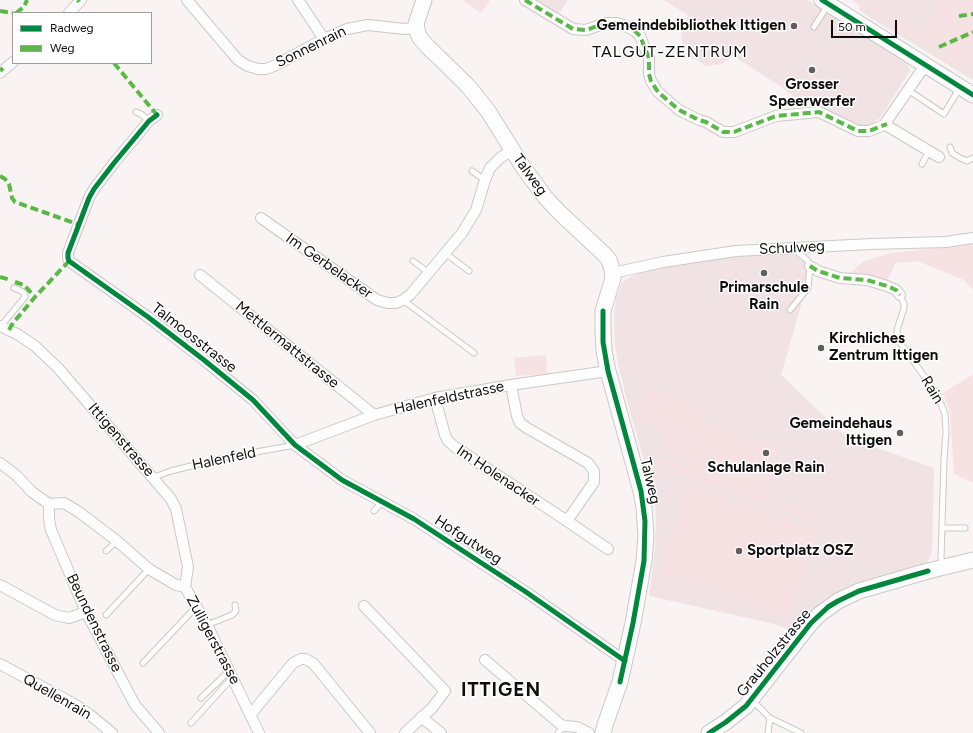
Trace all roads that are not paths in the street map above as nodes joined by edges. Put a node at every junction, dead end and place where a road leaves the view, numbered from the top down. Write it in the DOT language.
graph roads {
  1 [pos="81,0"];
  2 [pos="187,0"];
  3 [pos="298,0"];
  4 [pos="424,0"];
  5 [pos="525,0"];
  6 [pos="825,2"];
  7 [pos="70,12"];
  8 [pos="814,26"];
  9 [pos="416,28"];
  10 [pos="324,38"];
  11 [pos="12,63"];
  12 [pos="926,64"];
  13 [pos="0,73"];
  14 [pos="968,89"];
  15 [pos="908,90"];
  16 [pos="138,111"];
  17 [pos="153,118"];
  18 [pos="887,124"];
  19 [pos="950,147"];
  20 [pos="512,150"];
  21 [pos="930,151"];
  22 [pos="939,156"];
  23 [pos="973,158"];
  24 [pos="922,164"];
  25 [pos="472,171"];
  26 [pos="485,180"];
  27 [pos="262,218"];
  28 [pos="973,238"];
  29 [pos="792,248"];
  30 [pos="445,253"];
  31 [pos="413,261"];
  32 [pos="810,266"];
  33 [pos="469,271"];
  34 [pos="429,273"];
  35 [pos="613,273"];
  36 [pos="200,275"];
  37 [pos="14,288"];
  38 [pos="900,295"];
  39 [pos="403,300"];
  40 [pos="790,310"];
  41 [pos="0,326"];
  42 [pos="474,353"];
  43 [pos="608,371"];
  44 [pos="511,385"];
  45 [pos="435,398"];
  46 [pos="374,415"];
  47 [pos="294,445"];
  48 [pos="0,463"];
  49 [pos="154,477"];
  50 [pos="382,502"];
  51 [pos="49,504"];
  52 [pos="374,512"];
  53 [pos="567,522"];
  54 [pos="942,528"];
  55 [pos="966,528"];
  56 [pos="117,541"];
  57 [pos="608,549"];
  58 [pos="106,551"];
  59 [pos="973,560"];
  60 [pos="943,567"];
  61 [pos="149,569"];
  62 [pos="0,585"];
  63 [pos="184,588"];
  64 [pos="236,605"];
  65 [pos="197,606"];
  66 [pos="364,606"];
  67 [pos="86,612"];
  68 [pos="106,615"];
  69 [pos="208,624"];
  70 [pos="485,660"];
  71 [pos="625,662"];
  72 [pos="142,663"];
  73 [pos="0,664"];
  74 [pos="231,674"];
  75 [pos="201,698"];
  76 [pos="752,700"];
  77 [pos="251,714"];
  78 [pos="421,717"];
  79 [pos="770,718"];
  80 [pos="191,723"];
  81 [pos="562,729"];
  82 [pos="112,733"];
  83 [pos="159,733"];
  84 [pos="259,733"];
  85 [pos="370,733"];
  86 [pos="405,733"];
  87 [pos="441,733"];
  88 [pos="589,733"];
  89 [pos="603,733"];
  90 [pos="709,733"];
  91 [pos="768,733"];
  92 [pos="801,733"];
  1 -- 7 [label="street"];
  2 -- 10 [label="street, Sonnenrain"];
  3 -- 10 [label="street"];
  4 -- 9 [label="street"];
  5 -- 18 [label="street"];
  6 -- 8 [label="lane"];
  6 -- 12 [label="street"];
  9 -- 10 [label="street, Sonnenrain"];
  9 -- 20 [label="street, Talweg"];
  11 -- 13 [label="street"];
  12 -- 14 [label="street"];
  12 -- 15 [label="street"];
  14 -- 15 [label="lane"];
  15 -- 18 [label="street"];
  16 -- 17 [label="lane"];
  17 -- 47 [label="street, Talmoosstrasse"];
  18 -- 21 [label="street"];
  19 -- 23 [label="lane"];
  20 -- 26 [label="street"];
  20 -- 35 [label="street, Talweg"];
  21 -- 22 [label="street"];
  21 -- 24 [label="lane"];
  25 -- 26 [label="lane"];
  26 -- 30 [label="street"];
  27 -- 39 [label="street, Im Gerbelacker"];
  28 -- 29 [label="street, Schulweg"];
  29 -- 32 [label="lane, Rain"];
  29 -- 35 [label="street, Schulweg"];
  30 -- 33 [label="lane"];
  30 -- 34 [label="street"];
  31 -- 34 [label="lane"];
  32 -- 38 [label="street, Rain"];
  32 -- 40 [label="lane"];
  34 -- 39 [label="street"];
  35 -- 43 [label="street, Talweg"];
  36 -- 46 [label="street, Mettlermattstrasse"];
  37 -- 41 [label="lane"];
  38 -- 54 [label="lane, Rain"];
  39 -- 42 [label="lane"];
  41 -- 49 [label="street, Ittigenstrasse"];
  43 -- 44 [label="street, Halenfeldstrasse"];
  43 -- 71 [label="street, Talweg"];
  44 -- 45 [label="street, Halenfeldstrasse"];
  44 -- 53 [label="street"];
  45 -- 46 [label="street, Halenfeldstrasse"];
  45 -- 53 [label="street, Im Holenacker"];
  46 -- 47 [label="street, Halenfeldstrasse"];
  47 -- 49 [label="lane, Halenfeld"];
  47 -- 50 [label="street, Hofgutweg"];
  48 -- 51 [label="street"];
  49 -- 63 [label="street, Ittigenstrasse"];
  50 -- 52 [label="lane"];
  50 -- 71 [label="street, Hofgutweg"];
  51 -- 56 [label="street, Zulligerstrasse"];
  51 -- 67 [label="street, Beundenstrasse"];
  53 -- 57 [label="street, Im Holenacker"];
  54 -- 55 [label="lane"];
  54 -- 60 [label="lane, Rain"];
  56 -- 58 [label="lane"];
  56 -- 61 [label="street, Zulligerstrasse"];
  59 -- 60 [label="street, Grauholzstrasse"];
  60 -- 76 [label="street, Grauholzstrasse"];
  61 -- 63 [label="street, Zulligerstrasse"];
  61 -- 68 [label="lane"];
  62 -- 67 [label="street"];
  63 -- 65 [label="street, Zulligerstrasse"];
  64 -- 69 [label="lane"];
  65 -- 69 [label="street, Zulligerstrasse"];
  65 -- 72 [label="lane"];
  66 -- 78 [label="street"];
  67 -- 83 [label="street, Beundenstrasse"];
  69 -- 74 [label="street, Zulligerstrasse"];
  70 -- 81 [label="street"];
  71 -- 89 [label="street, Talweg"];
  73 -- 82 [label="street, Quellenrain"];
  74 -- 75 [label="lane"];
  74 -- 77 [label="street, Zulligerstrasse"];
  74 -- 80 [label="lane"];
  76 -- 79 [label="lane"];
  76 -- 90 [label="street, Grauholzstrasse"];
  77 -- 84 [label="street, Zulligerstrasse"];
  77 -- 85 [label="street"];
  78 -- 86 [label="street"];
  78 -- 87 [label="street"];
  79 -- 91 [label="lane"];
  79 -- 92 [label="lane"];
  81 -- 88 [label="street"];
}
